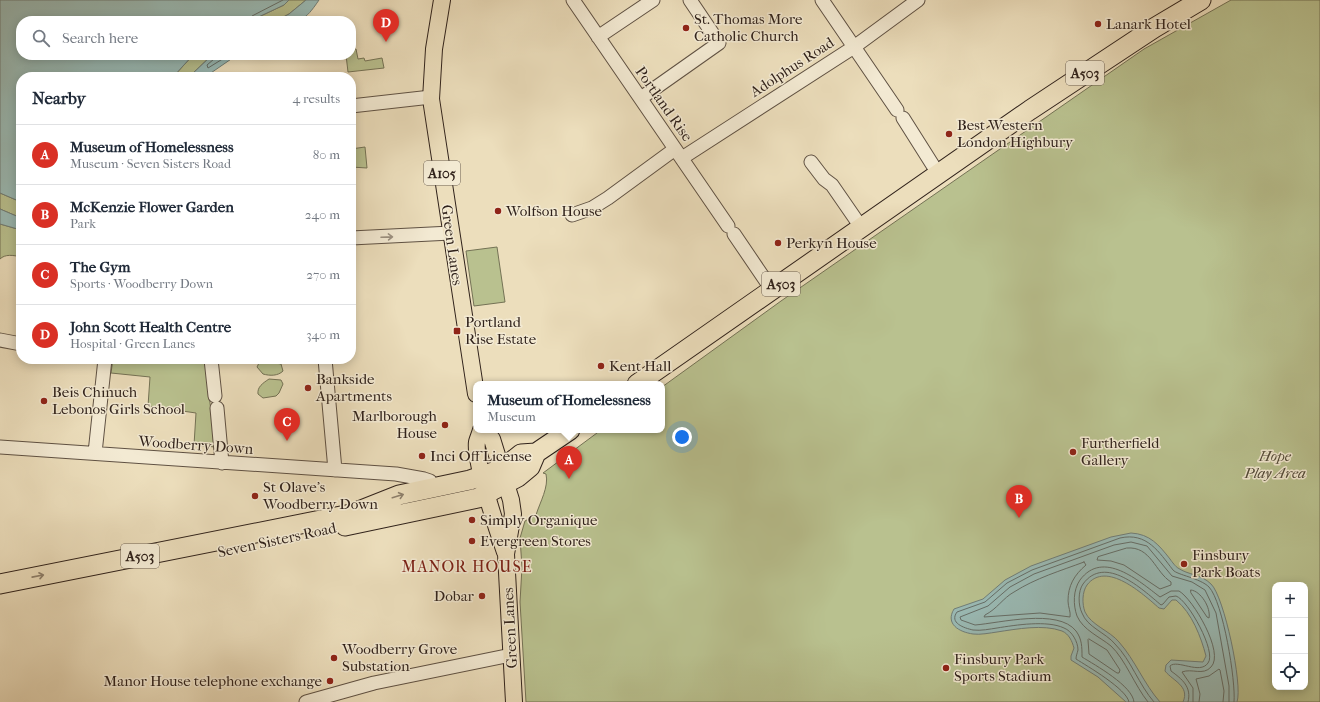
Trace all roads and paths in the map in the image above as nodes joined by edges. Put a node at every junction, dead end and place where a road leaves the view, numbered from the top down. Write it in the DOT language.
graph roads {
  1 [pos="442,0"];
  2 [pos="573,0"];
  3 [pos="653,0"];
  4 [pos="690,0"];
  5 [pos="822,0"];
  6 [pos="918,0"];
  7 [pos="1201,0"];
  8 [pos="598,37"];
  9 [pos="854,46"];
  10 [pos="431,97"];
  11 [pos="641,98"];
  12 [pos="356,105"];
  13 [pos="679,154"];
  14 [pos="811,162"];
  15 [pos="939,175"];
  16 [pos="572,215"];
  17 [pos="861,227"];
  18 [pos="451,233"];
  19 [pos="356,238"];
  20 [pos="772,290"];
  21 [pos="0,340"];
  22 [pos="16,343"];
  23 [pos="104,364"];
  24 [pos="212,364"];
  25 [pos="325,364"];
  26 [pos="474,381"];
  27 [pos="641,381"];
  28 [pos="481,433"];
  29 [pos="485,433"];
  30 [pos="566,433"];
  31 [pos="0,447"];
  32 [pos="95,454"];
  33 [pos="222,463"];
  34 [pos="335,470"];
  35 [pos="482,475"];
  36 [pos="504,476"];
  37 [pos="432,489"];
  38 [pos="488,494"];
  39 [pos="506,554"];
  40 [pos="0,584"];
  41 [pos="0,597"];
  42 [pos="511,654"];
  43 [pos="333,699"];
  44 [pos="306,702"];
  45 [pos="514,702"];
  1 -- 10 [label="main road, Green Lanes / A105"];
  2 -- 8 [label="street, Portland Rise"];
  3 -- 8 [label="street"];
  4 -- 11 [label="street"];
  5 -- 9 [label="street"];
  6 -- 9 [label="street, Adolphus Road"];
  7 -- 15 [label="highway, A503"];
  8 -- 11 [label="street, Portland Rise"];
  9 -- 13 [label="street, Adolphus Road"];
  9 -- 15 [label="street"];
  10 -- 12 [label="street"];
  10 -- 18 [label="main road, Green Lanes / A105"];
  11 -- 13 [label="street, Portland Rise"];
  13 -- 16 [label="street"];
  13 -- 20 [label="street, Portland Rise"];
  14 -- 17 [label="street"];
  15 -- 17 [label="highway, A503"];
  17 -- 20 [label="highway, A503"];
  19 -- 18 [label="street, one-way"];
  18 -- 26 [label="main road, Green Lanes / A105"];
  20 -- 27 [label="highway, A503"];
  21 -- 22 [label="street"];
  23 -- 32 [label="street"];
  24 -- 33 [label="street"];
  25 -- 34 [label="street"];
  28 -- 35 [label="main road, Green Lanes"];
  29 -- 36 [label="main road, Green Lanes"];
  30 -- 36 [label="highway, Seven Sisters Road / A503"];
  31 -- 32 [label="street, Woodberry Down"];
  32 -- 33 [label="street, Woodberry Down"];
  33 -- 34 [label="street, Woodberry Down"];
  34 -- 37 [label="street, Woodberry Down"];
  35 -- 36 [label="highway, Seven Sisters Road / A503"];
  35 -- 37 [label="highway, Seven Sisters Road / A503"];
  35 -- 38 [label="main road, Green Lanes"];
  36 -- 38 [label="highway, Seven Sisters Road / A503"];
  36 -- 39 [label="main road, Green Lanes"];
  40 -- 37 [label="highway, Seven Sisters Road / A503, one-way"];
  38 -- 39 [label="main road, Green Lanes"];
  38 -- 41 [label="highway, Seven Sisters Road / A503"];
  39 -- 42 [label="main road, Green Lanes"];
  42 -- 43 [label="street"];
  42 -- 45 [label="main road, Green Lanes"];
  43 -- 44 [label="street"];
}
